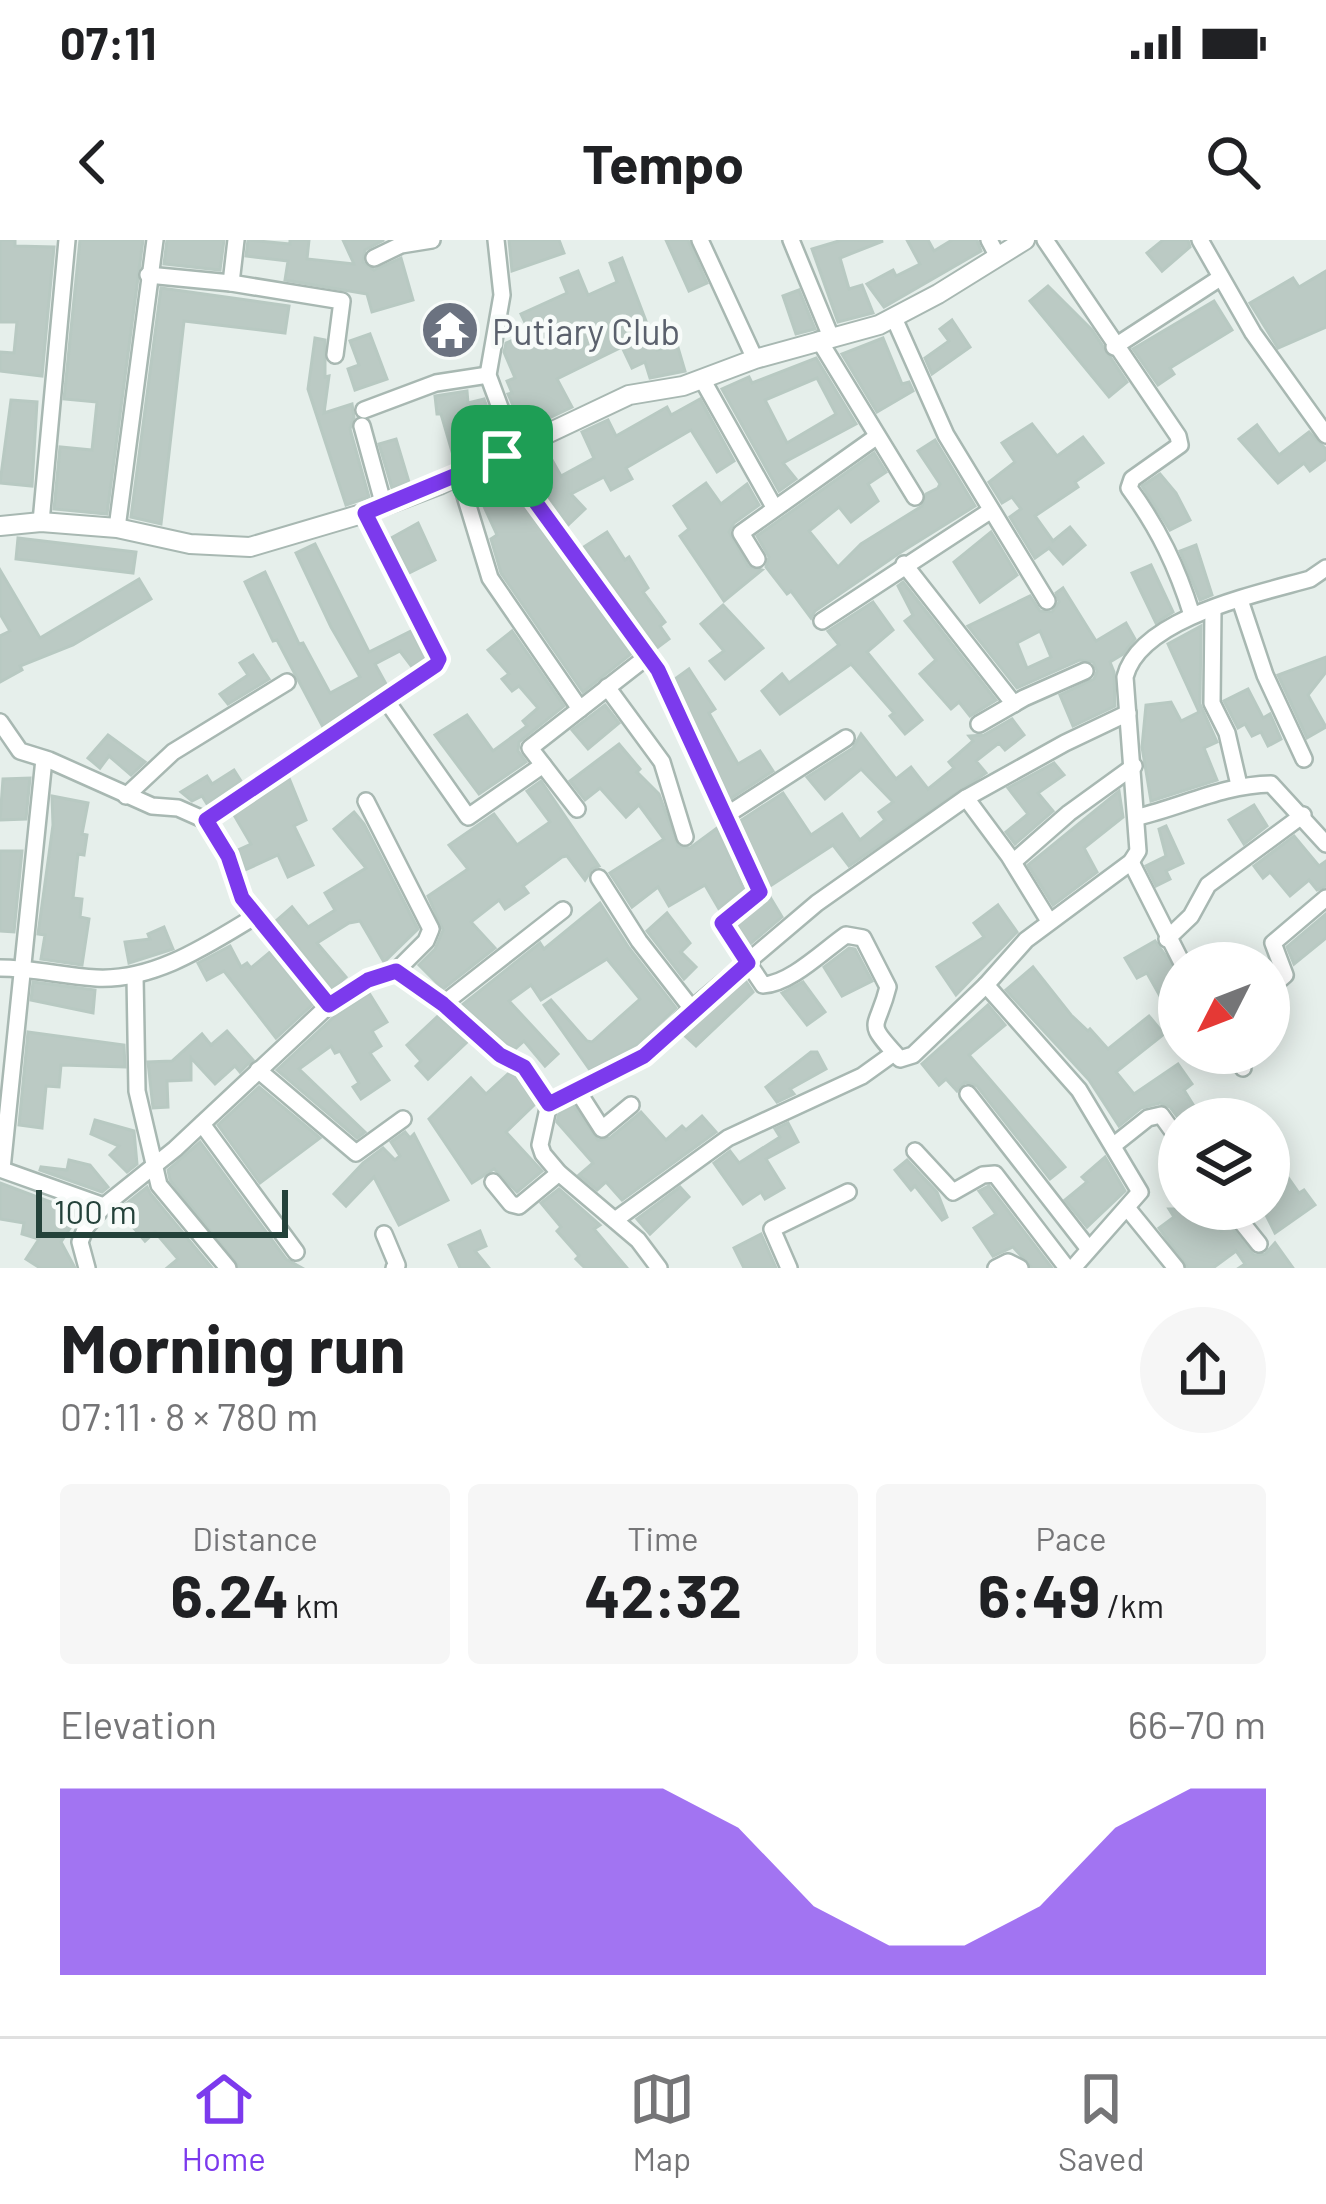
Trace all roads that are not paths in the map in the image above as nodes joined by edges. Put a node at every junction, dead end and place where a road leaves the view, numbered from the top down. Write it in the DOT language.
graph roads {
  1 [pos="67,240"];
  2 [pos="155,240"];
  3 [pos="236,240"];
  4 [pos="432,240"];
  5 [pos="496,240"];
  6 [pos="700,240"];
  7 [pos="790,240"];
  8 [pos="1025,240"];
  9 [pos="1045,240"];
  10 [pos="1200,240"];
  11 [pos="993,248"];
  12 [pos="374,258"];
  13 [pos="148,275"];
  14 [pos="1220,278"];
  15 [pos="231,283"];
  16 [pos="894,318"];
  17 [pos="825,338"];
  18 [pos="1114,347"];
  19 [pos="335,355"];
  20 [pos="755,359"];
  21 [pos="488,375"];
  22 [pos="702,379"];
  23 [pos="1326,435"];
  24 [pos="876,437"];
  25 [pos="509,452"];
  26 [pos="459,476"];
  27 [pos="915,497"];
  28 [pos="774,507"];
  29 [pos="374,509"];
  30 [pos="990,512"];
  31 [pos="41,522"];
  32 [pos="0,526"];
  33 [pos="117,528"];
  34 [pos="758,559"];
  35 [pos="904,564"];
  36 [pos="1324,575"];
  37 [pos="1047,601"];
  38 [pos="1240,601"];
  39 [pos="1213,609"];
  40 [pos="1192,615"];
  41 [pos="822,621"];
  42 [pos="648,656"];
  43 [pos="1085,671"];
  44 [pos="287,682"];
  45 [pos="607,687"];
  46 [pos="386,700"];
  47 [pos="1014,704"];
  48 [pos="580,709"];
  49 [pos="1128,713"];
  50 [pos="0,722"];
  51 [pos="979,724"];
  52 [pos="846,738"];
  53 [pos="44,759"];
  54 [pos="1304,759"];
  55 [pos="543,765"];
  56 [pos="1134,766"];
  57 [pos="1239,785"];
  58 [pos="126,796"];
  59 [pos="966,799"];
  60 [pos="366,801"];
  61 [pos="577,808"];
  62 [pos="1303,815"];
  63 [pos="725,816"];
  64 [pos="1138,817"];
  65 [pos="206,820"];
  66 [pos="685,837"];
  67 [pos="1326,844"];
  68 [pos="1013,862"];
  69 [pos="1131,862"];
  70 [pos="599,878"];
  71 [pos="1326,898"];
  72 [pos="563,910"];
  73 [pos="254,916"];
  74 [pos="1049,921"];
  75 [pos="1167,939"];
  76 [pos="1169,942"];
  77 [pos="1275,942"];
  78 [pos="748,963"];
  79 [pos="0,968"];
  80 [pos="24,968"];
  81 [pos="396,971"];
  82 [pos="135,976"];
  83 [pos="986,985"];
  84 [pos="443,1004"];
  85 [pos="329,1005"];
  86 [pos="692,1009"];
  87 [pos="894,1053"];
  88 [pos="258,1070"];
  89 [pos="577,1090"];
  90 [pos="968,1094"];
  91 [pos="549,1104"];
  92 [pos="631,1105"];
  93 [pos="1158,1115"];
  94 [pos="404,1119"];
  95 [pos="202,1124"];
  96 [pos="1114,1144"];
  97 [pos="915,1150"];
  98 [pos="154,1165"];
  99 [pos="1,1169"];
  100 [pos="559,1173"];
  101 [pos="493,1182"];
  102 [pos="848,1192"];
  103 [pos="104,1206"];
  104 [pos="1128,1209"];
  105 [pos="616,1220"];
  106 [pos="1248,1230"];
  107 [pos="384,1234"];
  108 [pos="1259,1244"];
  109 [pos="1088,1248"];
  110 [pos="296,1252"];
  111 [pos="87,1268"];
  112 [pos="228,1268"];
  113 [pos="394,1268"];
  114 [pos="658,1268"];
  115 [pos="789,1268"];
  116 [pos="995,1268"];
  117 [pos="1020,1268"];
  118 [pos="1070,1268"];
  119 [pos="1176,1268"];
  1 -- 31 [label="street"];
  2 -- 13 [label="street"];
  3 -- 15 [label="street"];
  4 -- 12 [label="street"];
  5 -- 21 [label="street"];
  6 -- 20 [label="street"];
  7 -- 17 [label="street"];
  8 -- 11 [label="street"];
  9 -- 18 [label="street"];
  10 -- 14 [label="street"];
  11 -- 16 [label="street"];
  13 -- 15 [label="street"];
  13 -- 33 [label="street"];
  14 -- 18 [label="street"];
  14 -- 23 [label="street"];
  15 -- 19 [label="street"];
  16 -- 17 [label="street"];
  16 -- 30 [label="street"];
  17 -- 20 [label="street"];
  17 -- 24 [label="street"];
  18 -- 40 [label="street"];
  20 -- 22 [label="street"];
  21 -- 25 [label="street"];
  21 -- 29 [label="street"];
  22 -- 25 [label="street"];
  22 -- 28 [label="street"];
  24 -- 27 [label="street"];
  24 -- 28 [label="street"];
  25 -- 26 [label="street"];
  25 -- 42 [label="street"];
  26 -- 29 [label="street"];
  26 -- 48 [label="street"];
  28 -- 34 [label="street"];
  29 -- 33 [label="street"];
  29 -- 46 [label="street"];
  30 -- 35 [label="street"];
  30 -- 37 [label="street"];
  31 -- 32 [label="street"];
  31 -- 33 [label="street"];
  35 -- 41 [label="street"];
  35 -- 47 [label="street"];
  36 -- 38 [label="street"];
  38 -- 39 [label="street"];
  38 -- 54 [label="street"];
  39 -- 40 [label="street"];
  39 -- 57 [label="street"];
  40 -- 49 [label="street"];
  42 -- 45 [label="street"];
  42 -- 63 [label="street"];
  43 -- 47 [label="street"];
  44 -- 58 [label="street"];
  45 -- 48 [label="street"];
  45 -- 66 [label="street"];
  46 -- 55 [label="street"];
  46 -- 65 [label="street"];
  47 -- 51 [label="street"];
  48 -- 55 [label="street"];
  49 -- 56 [label="street"];
  49 -- 59 [label="street"];
  50 -- 53 [label="street"];
  52 -- 63 [label="street"];
  53 -- 58 [label="street"];
  53 -- 80 [label="street"];
  55 -- 61 [label="street"];
  56 -- 64 [label="street"];
  56 -- 68 [label="street"];
  57 -- 62 [label="street"];
  57 -- 64 [label="street"];
  58 -- 65 [label="street"];
  59 -- 68 [label="street"];
  59 -- 78 [label="street"];
  60 -- 81 [label="street"];
  62 -- 67 [label="street"];
  62 -- 75 [label="street"];
  63 -- 78 [label="street"];
  64 -- 69 [label="street"];
  65 -- 73 [label="street"];
  68 -- 74 [label="street"];
  69 -- 74 [label="street"];
  69 -- 75 [label="street"];
  70 -- 86 [label="street"];
  71 -- 77 [label="street"];
  72 -- 84 [label="street"];
  73 -- 82 [label="street"];
  73 -- 85 [label="street"];
  74 -- 83 [label="street"];
  75 -- 76 [label="street"];
  78 -- 86 [label="street"];
  78 -- 87 [label="street"];
  79 -- 80 [label="street"];
  80 -- 82 [label="street"];
  80 -- 99 [label="street"];
  81 -- 84 [label="street"];
  81 -- 85 [label="street"];
  82 -- 98 [label="street"];
  83 -- 87 [label="street"];
  83 -- 96 [label="street"];
  84 -- 91 [label="street"];
  85 -- 88 [label="street"];
  86 -- 89 [label="street"];
  87 -- 105 [label="street"];
  88 -- 94 [label="street"];
  88 -- 95 [label="street"];
  89 -- 91 [label="street"];
  89 -- 92 [label="street"];
  90 -- 109 [label="street"];
  91 -- 100 [label="street"];
  93 -- 96 [label="street"];
  95 -- 98 [label="street"];
  95 -- 110 [label="street"];
  96 -- 104 [label="street"];
  97 -- 118 [label="street"];
  98 -- 103 [label="street"];
  98 -- 112 [label="street"];
  99 -- 103 [label="street"];
  100 -- 101 [label="street"];
  100 -- 105 [label="street"];
  102 -- 115 [label="street"];
  103 -- 111 [label="street"];
  104 -- 109 [label="street"];
  104 -- 119 [label="street"];
  105 -- 114 [label="street"];
  106 -- 108 [label="street"];
  107 -- 113 [label="street"];
  109 -- 118 [label="street"];
  116 -- 117 [label="street"];
}
